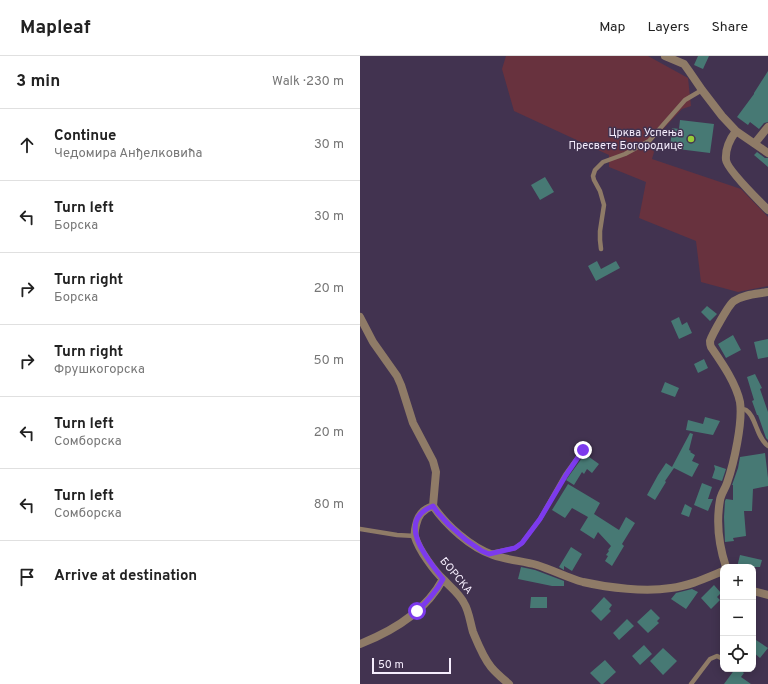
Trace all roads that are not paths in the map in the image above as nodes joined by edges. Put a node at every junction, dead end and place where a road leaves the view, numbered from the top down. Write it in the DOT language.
graph roads {
  1 [pos="665,56"];
  2 [pos="702,90"];
  3 [pos="768,127"];
  4 [pos="736,131"];
  5 [pos="755,143"];
  6 [pos="768,153"];
  7 [pos="768,210"];
  8 [pos="601,249"];
  9 [pos="768,292"];
  10 [pos="360,318"];
  11 [pos="740,409"];
  12 [pos="768,446"];
  13 [pos="583,450"];
  14 [pos="433,506"];
  15 [pos="360,529"];
  16 [pos="415,536"];
  17 [pos="489,554"];
  18 [pos="725,564"];
  19 [pos="720,572"];
  20 [pos="443,579"];
  21 [pos="756,592"];
  22 [pos="768,595"];
  23 [pos="360,644"];
  24 [pos="720,658"];
  25 [pos="509,684"];
  26 [pos="691,684"];
  1 -- 2 [label="street"];
  2 -- 4 [label="street"];
  2 -- 8 [label="lane"];
  3 -- 5 [label="street"];
  4 -- 5 [label="street"];
  4 -- 7 [label="street"];
  5 -- 6 [label="street"];
  9 -- 11 [label="street"];
  10 -- 14 [label="street"];
  11 -- 12 [label="lane"];
  11 -- 18 [label="street"];
  13 -- 17 [label="lane"];
  14 -- 16 [label="street"];
  14 -- 17 [label="street"];
  15 -- 16 [label="lane"];
  16 -- 20 [label="street, БОРСКА"];
  17 -- 19 [label="street"];
  20 -- 23 [label="street"];
  20 -- 25 [label="street, БОРСКА"];
  21 -- 22 [label="street"];
  24 -- 26 [label="lane"];
}
